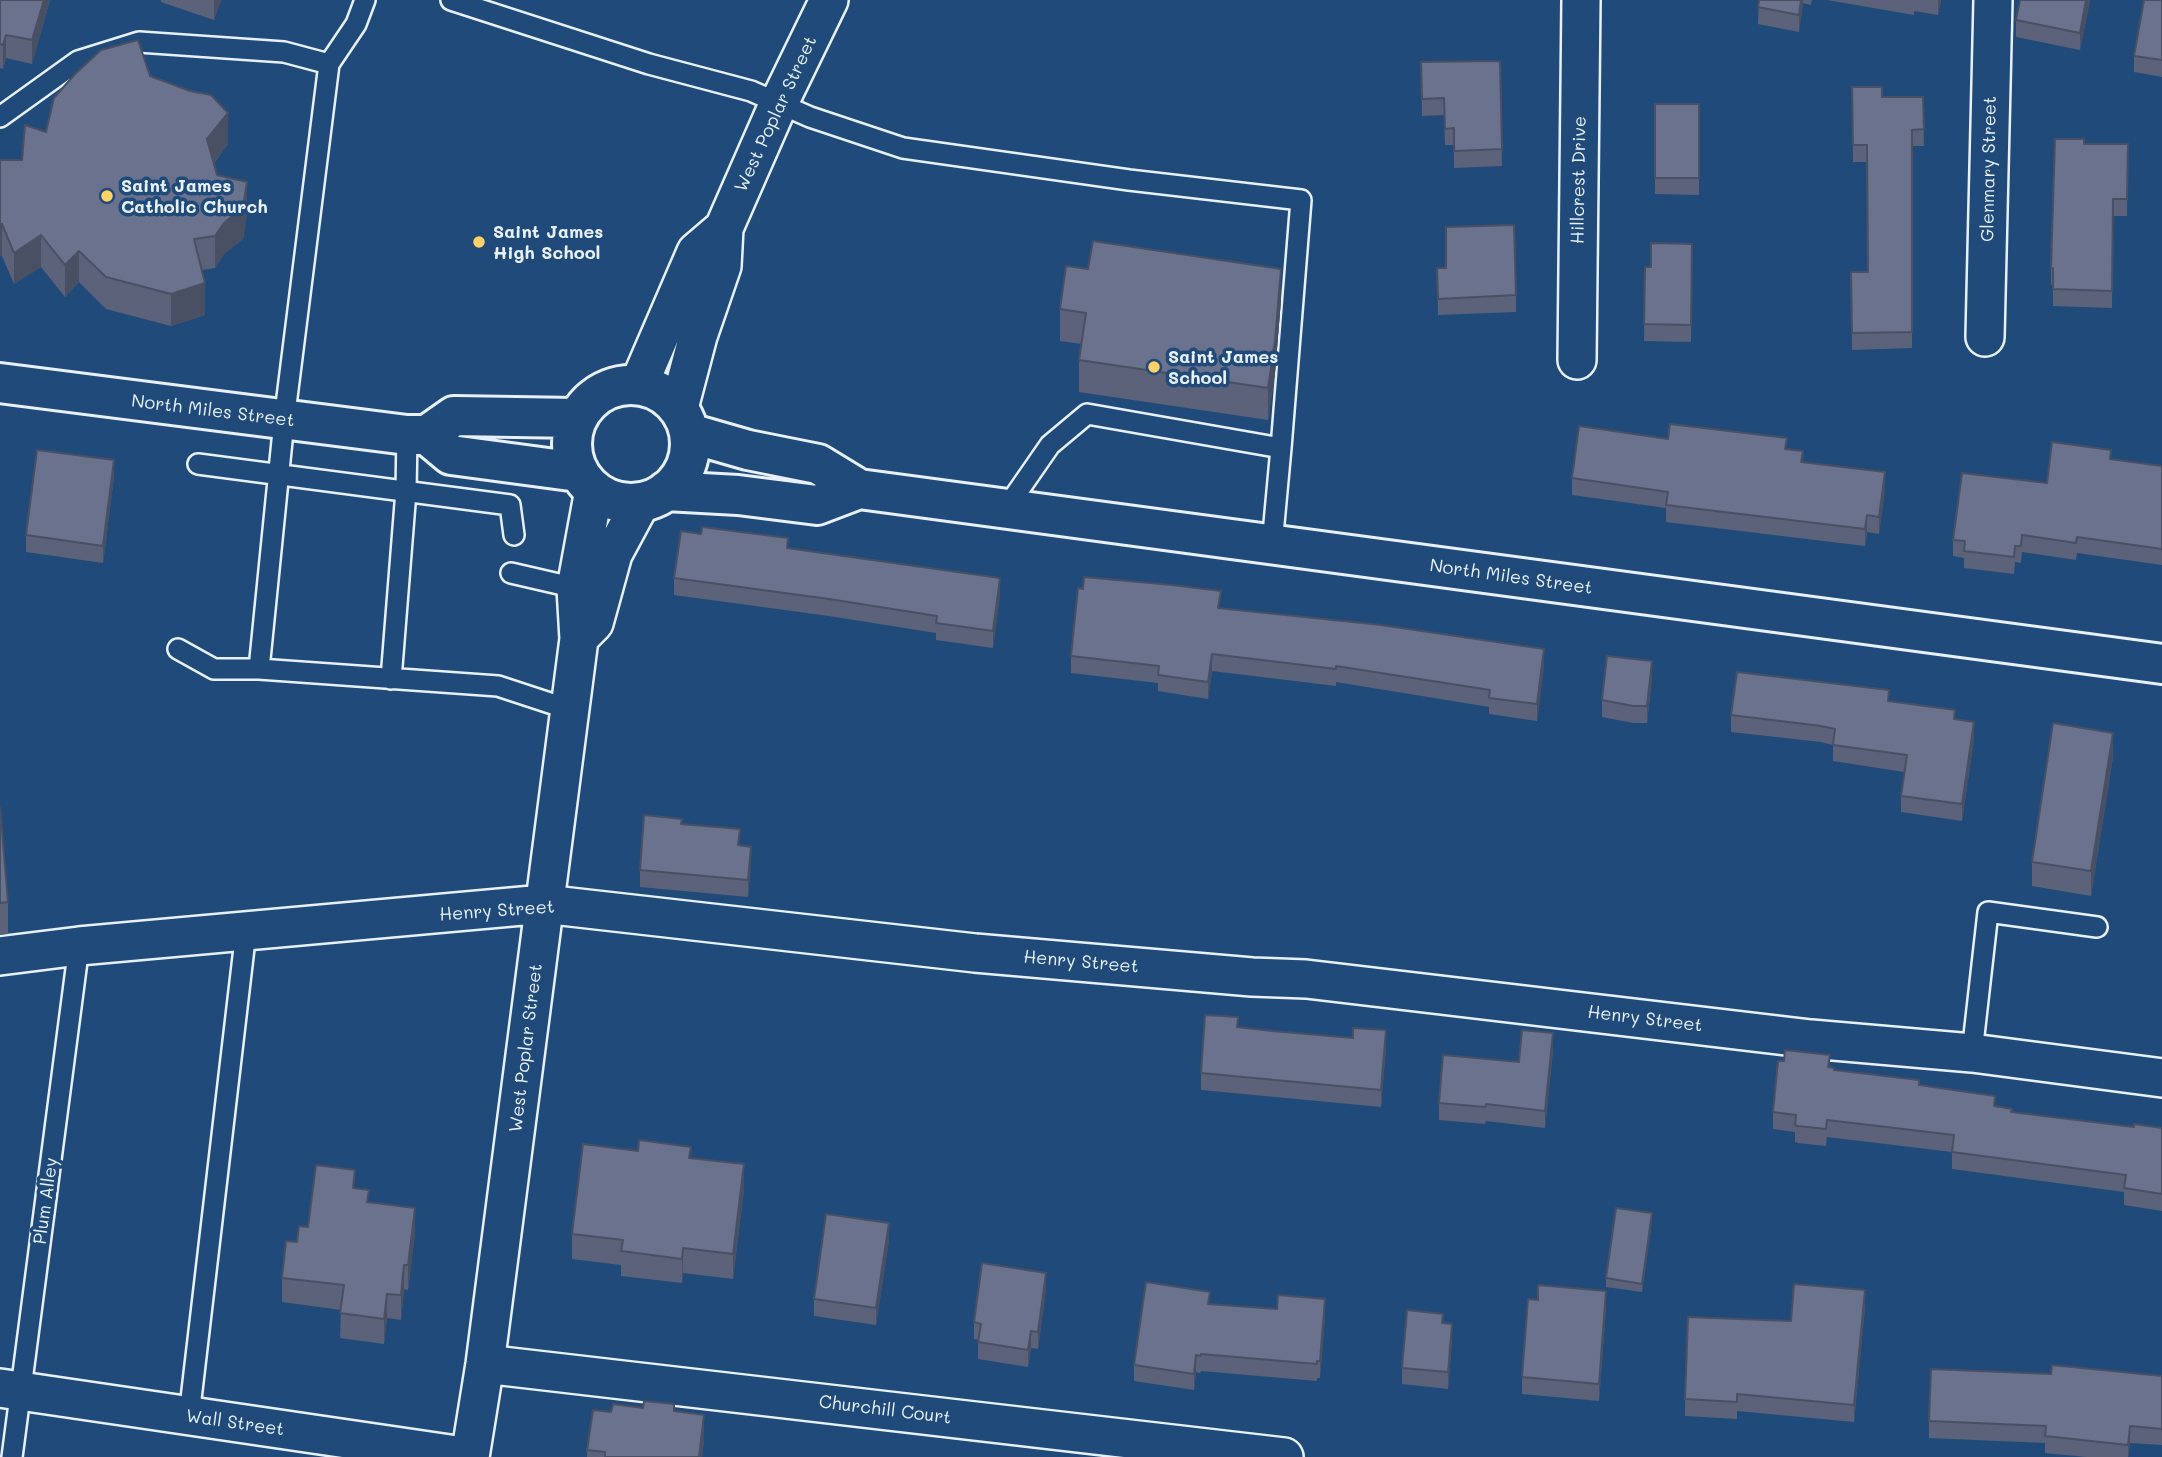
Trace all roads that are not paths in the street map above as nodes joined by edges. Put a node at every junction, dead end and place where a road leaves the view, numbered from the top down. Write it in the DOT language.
graph roads {
  1 [pos="365,0"];
  2 [pos="451,0"];
  3 [pos="829,0"];
  4 [pos="1581,0"];
  5 [pos="1993,0"];
  6 [pos="330,64"];
  7 [pos="778,104"];
  8 [pos="0,117"];
  9 [pos="724,228"];
  10 [pos="1985,337"];
  11 [pos="1577,359"];
  12 [pos="0,383"];
  13 [pos="639,384"];
  14 [pos="577,418"];
  15 [pos="284,421"];
  16 [pos="684,421"];
  17 [pos="417,435"];
  18 [pos="1282,448"];
  19 [pos="198,464"];
  20 [pos="279,475"];
  21 [pos="586,481"];
  22 [pos="859,489"];
  23 [pos="406,491"];
  24 [pos="654,497"];
  25 [pos="1006,510"];
  26 [pos="514,535"];
  27 [pos="1272,545"];
  28 [pos="511,573"];
  29 [pos="576,588"];
  30 [pos="579,639"];
  31 [pos="178,649"];
  32 [pos="2162,664"];
  33 [pos="259,669"];
  34 [pos="391,678"];
  35 [pos="568,709"];
  36 [pos="544,904"];
  37 [pos="2097,927"];
  38 [pos="246,931"];
  39 [pos="79,946"];
  40 [pos="0,956"];
  41 [pos="1972,1053"];
  42 [pos="2162,1078"];
  43 [pos="485,1364"];
  44 [pos="10,1390"];
  45 [pos="189,1416"];
  46 [pos="12,1457"];
  47 [pos="470,1457"];
  48 [pos="1284,1457"];
  1 -- 6 [label="lane"];
  2 -- 7 [label="lane"];
  3 -- 7 [label="street, West Poplar Street"];
  4 -- 11 [label="street, Hillcrest Drive"];
  5 -- 10 [label="street, Glenmary Street"];
  6 -- 8 [label="lane"];
  6 -- 15 [label="lane"];
  7 -- 9 [label="street, West Poplar Street"];
  7 -- 18 [label="lane"];
  9 -- 13 [label="street, West Poplar Street"];
  9 -- 16 [label="street, West Poplar Street"];
  12 -- 15 [label="main road, North Miles Street"];
  13 -- 14 [label="main road"];
  13 -- 16 [label="main road"];
  14 -- 17 [label="main road"];
  14 -- 21 [label="main road"];
  15 -- 17 [label="main road, North Miles Street"];
  15 -- 20 [label="lane"];
  16 -- 22 [label="main road, North Miles Street"];
  16 -- 24 [label="main road"];
  17 -- 21 [label="main road, North Miles Street"];
  17 -- 23 [label="lane"];
  18 -- 25 [label="lane"];
  18 -- 27 [label="lane"];
  19 -- 20 [label="lane"];
  20 -- 23 [label="lane"];
  20 -- 33 [label="lane"];
  21 -- 24 [label="main road"];
  21 -- 29 [label="street, West Poplar Street"];
  22 -- 24 [label="main road, North Miles Street"];
  22 -- 25 [label="main road, North Miles Street"];
  23 -- 26 [label="lane"];
  23 -- 34 [label="lane"];
  24 -- 30 [label="street, West Poplar Street"];
  25 -- 27 [label="main road, North Miles Street"];
  27 -- 32 [label="main road, North Miles Street"];
  28 -- 29 [label="lane"];
  29 -- 30 [label="street, West Poplar Street"];
  30 -- 35 [label="street, West Poplar Street"];
  31 -- 33 [label="lane"];
  33 -- 34 [label="lane"];
  34 -- 35 [label="lane"];
  35 -- 36 [label="street, West Poplar Street"];
  36 -- 38 [label="street, Henry Street"];
  36 -- 41 [label="street, Henry Street"];
  36 -- 43 [label="street, West Poplar Street"];
  37 -- 41 [label="lane"];
  38 -- 39 [label="street, Henry Street"];
  38 -- 45 [label="lane"];
  39 -- 40 [label="street, Henry Street"];
  39 -- 44 [label="lane, Plum Alley"];
  41 -- 42 [label="street, Henry Street"];
  43 -- 47 [label="street, West Poplar Street"];
  43 -- 48 [label="street, Churchill Court"];
  44 -- 45 [label="street, Wall Street"];
  44 -- 46 [label="lane, Plum Alley"];
  45 -- 47 [label="street, Wall Street"];
}
